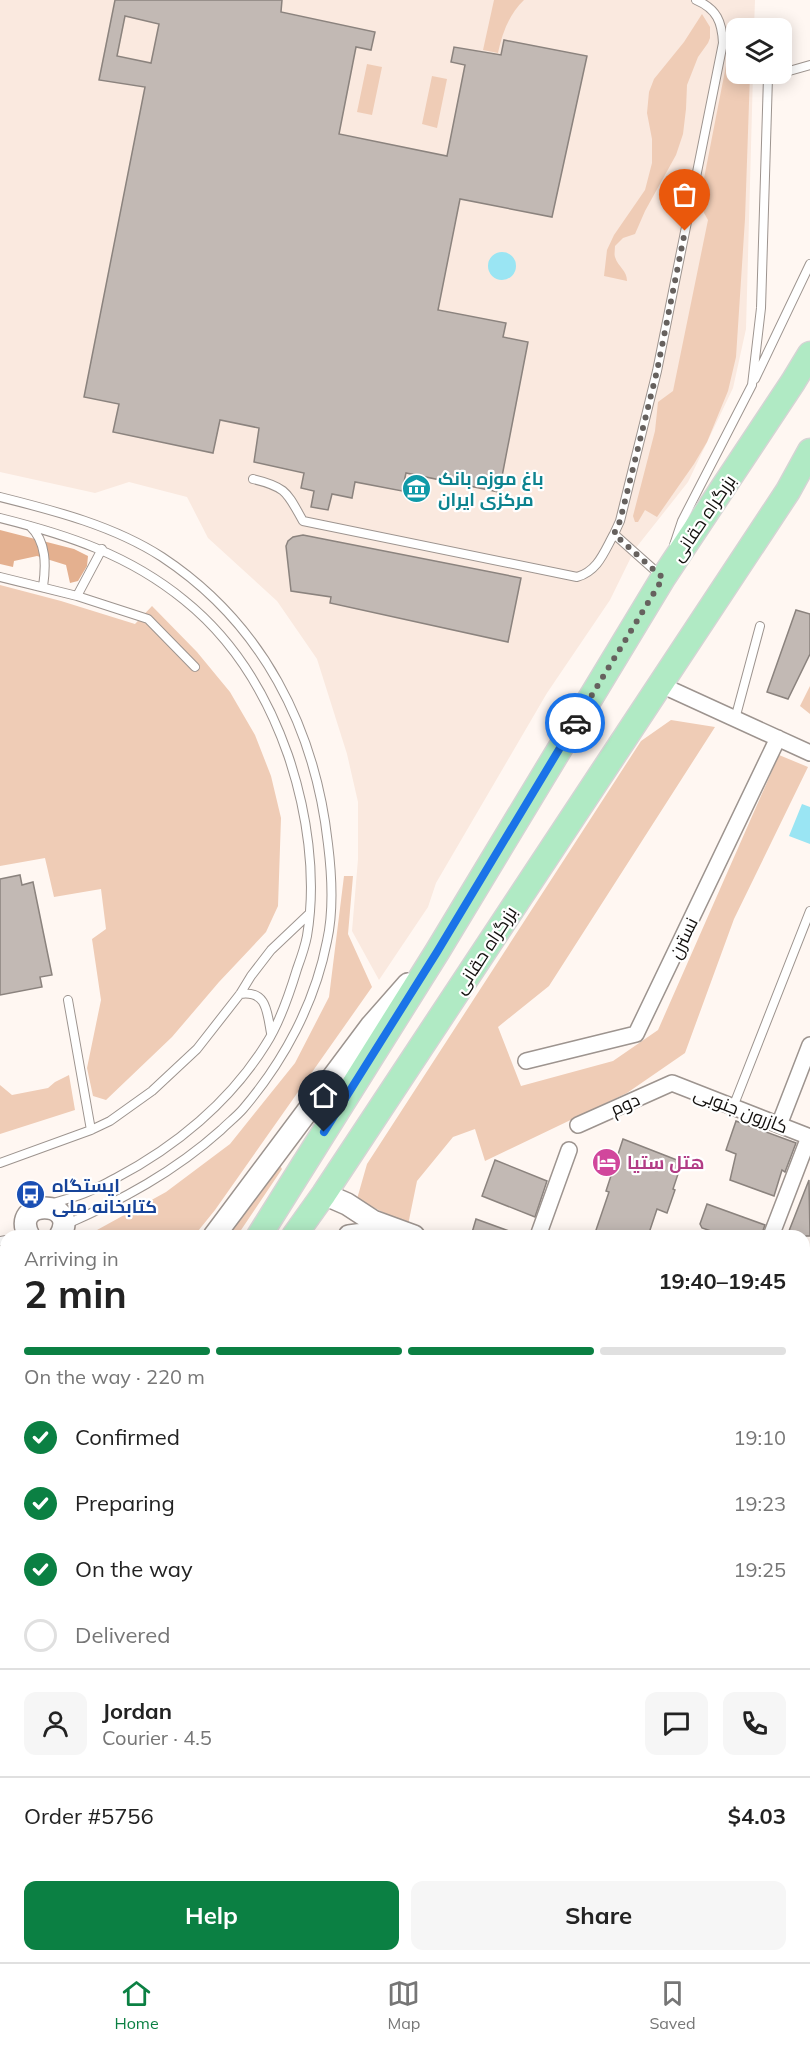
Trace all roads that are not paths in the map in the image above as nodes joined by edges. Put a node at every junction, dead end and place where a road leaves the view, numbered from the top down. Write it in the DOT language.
graph roads {
  1 [pos="696,0"];
  2 [pos="810,65"];
  3 [pos="810,264"];
  4 [pos="810,354"];
  5 [pos="752,385"];
  6 [pos="810,451"];
  7 [pos="253,479"];
  8 [pos="0,497"];
  9 [pos="0,518"];
  10 [pos="29,525"];
  11 [pos="614,534"];
  12 [pos="102,549"];
  13 [pos="0,577"];
  14 [pos="663,578"];
  15 [pos="43,587"];
  16 [pos="77,596"];
  17 [pos="760,626"];
  18 [pos="195,667"];
  19 [pos="659,684"];
  20 [pos="735,719"];
  21 [pos="778,738"];
  22 [pos="810,753"];
  23 [pos="810,911"];
  24 [pos="309,914"];
  25 [pos="437,952"];
  26 [pos="240,994"];
  27 [pos="68,1000"];
  28 [pos="271,1033"];
  29 [pos="810,1045"];
  30 [pos="526,1061"];
  31 [pos="672,1083"];
  32 [pos="733,1107"];
  33 [pos="578,1125"];
  34 [pos="778,1125"];
  35 [pos="91,1130"];
  36 [pos="810,1137"];
  37 [pos="569,1150"];
  38 [pos="0,1163"];
  39 [pos="324,1194"];
  40 [pos="37,1208"];
  41 [pos="27,1230"];
  42 [pos="63,1230"];
  43 [pos="68,1230"];
  44 [pos="218,1230"];
  45 [pos="263,1230"];
  46 [pos="298,1230"];
  47 [pos="397,1230"];
  48 [pos="540,1230"];
  49 [pos="773,1230"];
  1 -- 11 [label="lane"];
  2 -- 5 [label="lane"];
  3 -- 5 [label="lane"];
  4 -- 14 [label="highway, بزرگراه حقانی"];
  5 -- 14 [label="lane"];
  6 -- 19 [label="highway, بزرگراه حقانی"];
  7 -- 11 [label="lane"];
  8 -- 43 [label="lane"];
  9 -- 10 [label="lane"];
  10 -- 12 [label="lane"];
  10 -- 15 [label="lane"];
  11 -- 14 [label="lane"];
  12 -- 16 [label="lane"];
  12 -- 24 [label="lane"];
  13 -- 15 [label="lane"];
  14 -- 25 [label="highway, بزرگراه حقانی"];
  15 -- 16 [label="lane"];
  16 -- 18 [label="lane"];
  17 -- 20 [label="lane"];
  19 -- 20 [label="street"];
  19 -- 39 [label="highway, بزرگراه حقانی"];
  20 -- 21 [label="street"];
  21 -- 22 [label="street"];
  21 -- 30 [label="street, نسترن"];
  23 -- 32 [label="lane"];
  24 -- 26 [label="lane"];
  24 -- 28 [label="lane"];
  25 -- 44 [label="main road"];
  25 -- 45 [label="highway, بزرگراه حقانی"];
  26 -- 28 [label="lane"];
  26 -- 35 [label="lane"];
  27 -- 35 [label="lane"];
  28 -- 40 [label="lane"];
  29 -- 34 [label="street"];
  31 -- 32 [label="street, کازرون جنوبی"];
  31 -- 33 [label="street, دوم"];
  32 -- 34 [label="street, کازرون جنوبی"];
  34 -- 36 [label="street, کازرون جنوبی"];
  35 -- 38 [label="lane"];
  36 -- 49 [label="street"];
  37 -- 48 [label="street"];
  39 -- 46 [label="highway, بزرگراه حقانی"];
  39 -- 47 [label="main road"];
  40 -- 41 [label="main road"];
  40 -- 42 [label="main road"];
}
